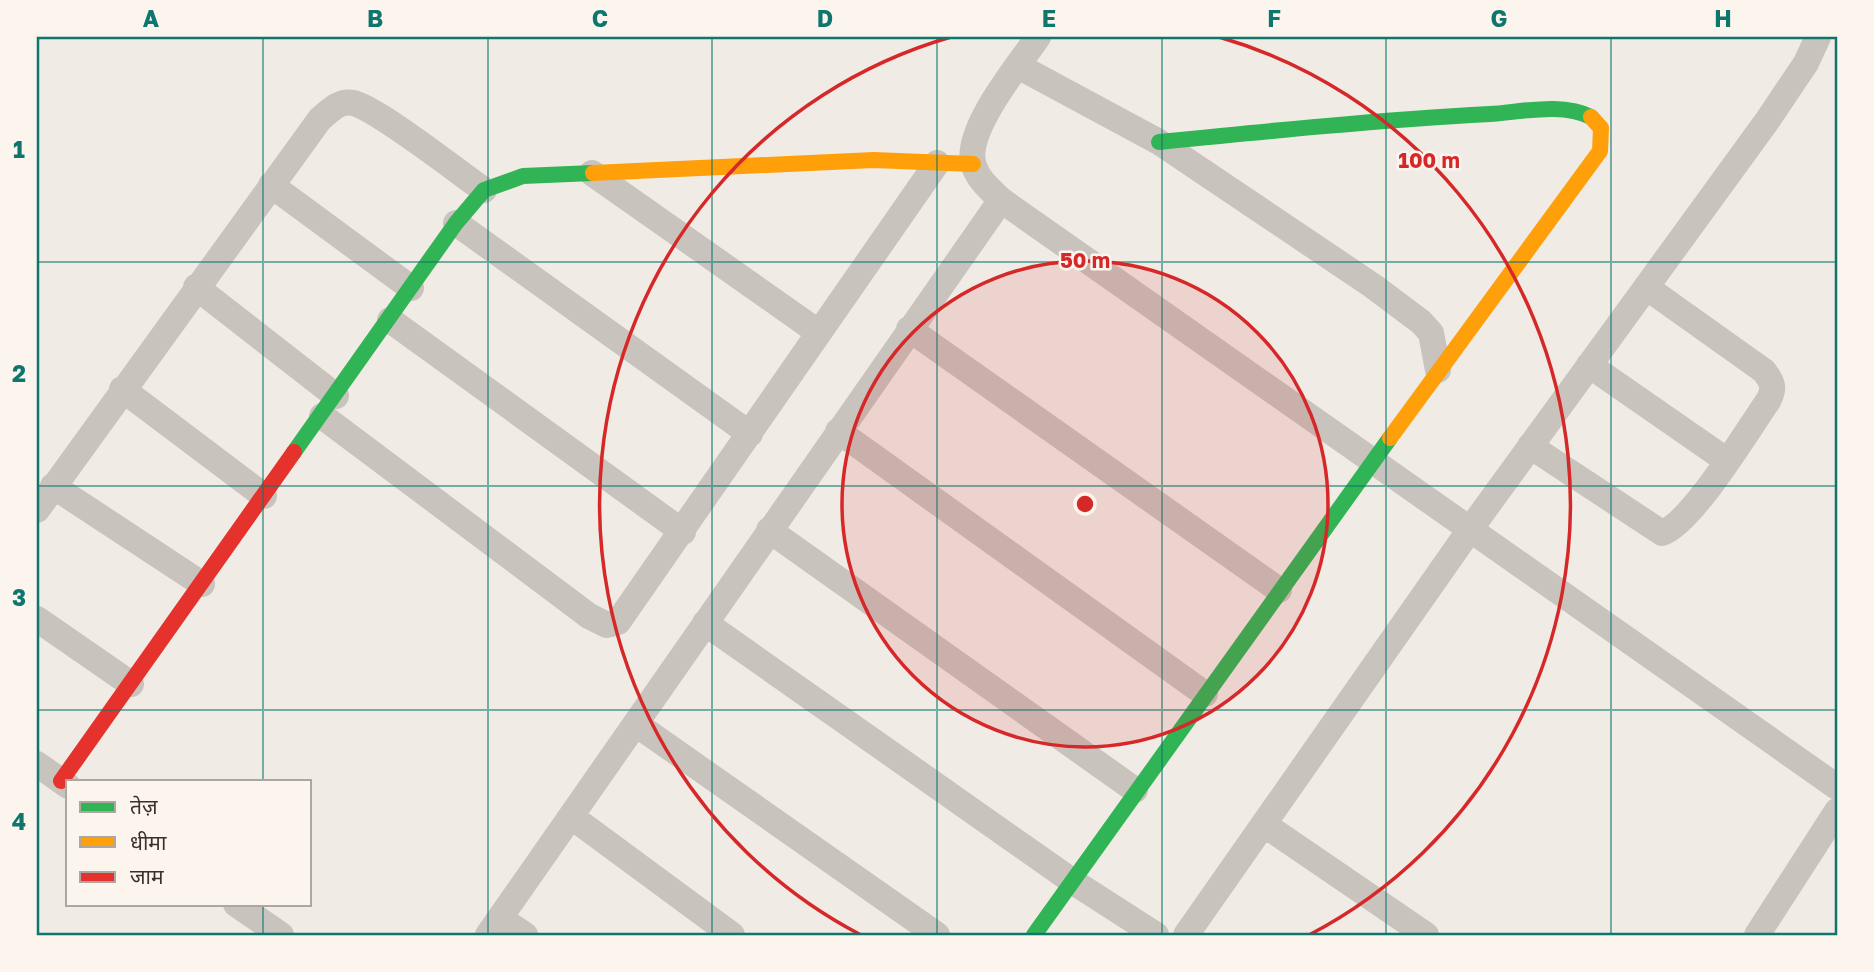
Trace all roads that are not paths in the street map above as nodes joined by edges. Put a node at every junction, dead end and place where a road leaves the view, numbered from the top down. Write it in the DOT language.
graph roads {
  1 [pos="1038,37"];
  2 [pos="1818,37"];
  3 [pos="1017,66"];
  4 [pos="1159,142"];
  5 [pos="937,163"];
  6 [pos="972,164"];
  7 [pos="592,173"];
  8 [pos="271,185"];
  9 [pos="484,190"];
  10 [pos="1000,200"];
  11 [pos="456,223"];
  12 [pos="196,287"];
  13 [pos="1646,287"];
  14 [pos="411,288"];
  15 [pos="390,320"];
  16 [pos="909,329"];
  17 [pos="818,332"];
  18 [pos="1589,365"];
  19 [pos="1438,370"];
  20 [pos="122,389"];
  21 [pos="329,406"];
  22 [pos="838,430"];
  23 [pos="750,434"];
  24 [pos="1530,446"];
  25 [pos="1374,460"];
  26 [pos="1726,460"];
  27 [pos="53,486"];
  28 [pos="264,496"];
  29 [pos="37,510"];
  30 [pos="1471,528"];
  31 [pos="769,530"];
  32 [pos="683,533"];
  33 [pos="202,584"];
  34 [pos="1279,590"];
  35 [pos="37,618"];
  36 [pos="705,623"];
  37 [pos="131,684"];
  38 [pos="1205,694"];
  39 [pos="636,723"];
  40 [pos="37,764"];
  41 [pos="67,780"];
  42 [pos="65,783"];
  43 [pos="1837,787"];
  44 [pos="1136,790"];
  45 [pos="1837,811"];
  46 [pos="572,817"];
  47 [pos="1265,825"];
  48 [pos="1072,881"];
  49 [pos="239,906"];
  50 [pos="494,927"];
  51 [pos="1198,931"];
  52 [pos="281,935"];
  53 [pos="525,935"];
  54 [pos="732,935"];
  55 [pos="937,935"];
  56 [pos="1034,935"];
  57 [pos="1156,935"];
  58 [pos="1426,935"];
  59 [pos="1756,935"];
  1 -- 3 [label="street"];
  2 -- 13 [label="street"];
  3 -- 4 [label="street"];
  3 -- 6 [label="street"];
  4 -- 19 [label="street"];
  4 -- 19 [label="street"];
  5 -- 6 [label="street"];
  5 -- 7 [label="street"];
  5 -- 17 [label="street"];
  6 -- 10 [label="street"];
  7 -- 9 [label="street"];
  7 -- 17 [label="street"];
  8 -- 9 [label="street"];
  8 -- 12 [label="street"];
  8 -- 14 [label="street"];
  9 -- 11 [label="street"];
  10 -- 16 [label="street"];
  10 -- 25 [label="street"];
  11 -- 14 [label="street"];
  11 -- 23 [label="street"];
  12 -- 20 [label="street"];
  12 -- 21 [label="street"];
  13 -- 18 [label="street"];
  13 -- 26 [label="street"];
  14 -- 15 [label="street"];
  15 -- 21 [label="street"];
  15 -- 32 [label="street"];
  16 -- 22 [label="street"];
  16 -- 34 [label="street"];
  17 -- 23 [label="street"];
  18 -- 24 [label="street"];
  18 -- 26 [label="street"];
  19 -- 25 [label="street"];
  20 -- 27 [label="street"];
  20 -- 28 [label="street"];
  21 -- 28 [label="street"];
  21 -- 32 [label="street"];
  22 -- 31 [label="street"];
  22 -- 38 [label="street"];
  23 -- 32 [label="street"];
  24 -- 26 [label="street"];
  24 -- 30 [label="street"];
  25 -- 30 [label="street"];
  25 -- 34 [label="street"];
  27 -- 29 [label="street"];
  27 -- 33 [label="street"];
  28 -- 33 [label="street"];
  30 -- 43 [label="street"];
  30 -- 47 [label="street"];
  31 -- 36 [label="street"];
  31 -- 44 [label="street"];
  33 -- 37 [label="street"];
  34 -- 38 [label="street"];
  35 -- 37 [label="street"];
  36 -- 39 [label="street"];
  36 -- 48 [label="street"];
  37 -- 41 [label="street"];
  38 -- 44 [label="street"];
  39 -- 46 [label="street"];
  39 -- 55 [label="street"];
  40 -- 42 [label="street"];
  44 -- 48 [label="street"];
  45 -- 59 [label="street"];
  46 -- 50 [label="street"];
  46 -- 54 [label="street"];
  47 -- 51 [label="street"];
  47 -- 58 [label="street"];
  48 -- 56 [label="street"];
  48 -- 57 [label="street"];
  49 -- 52 [label="street"];
  50 -- 53 [label="street"];
}
